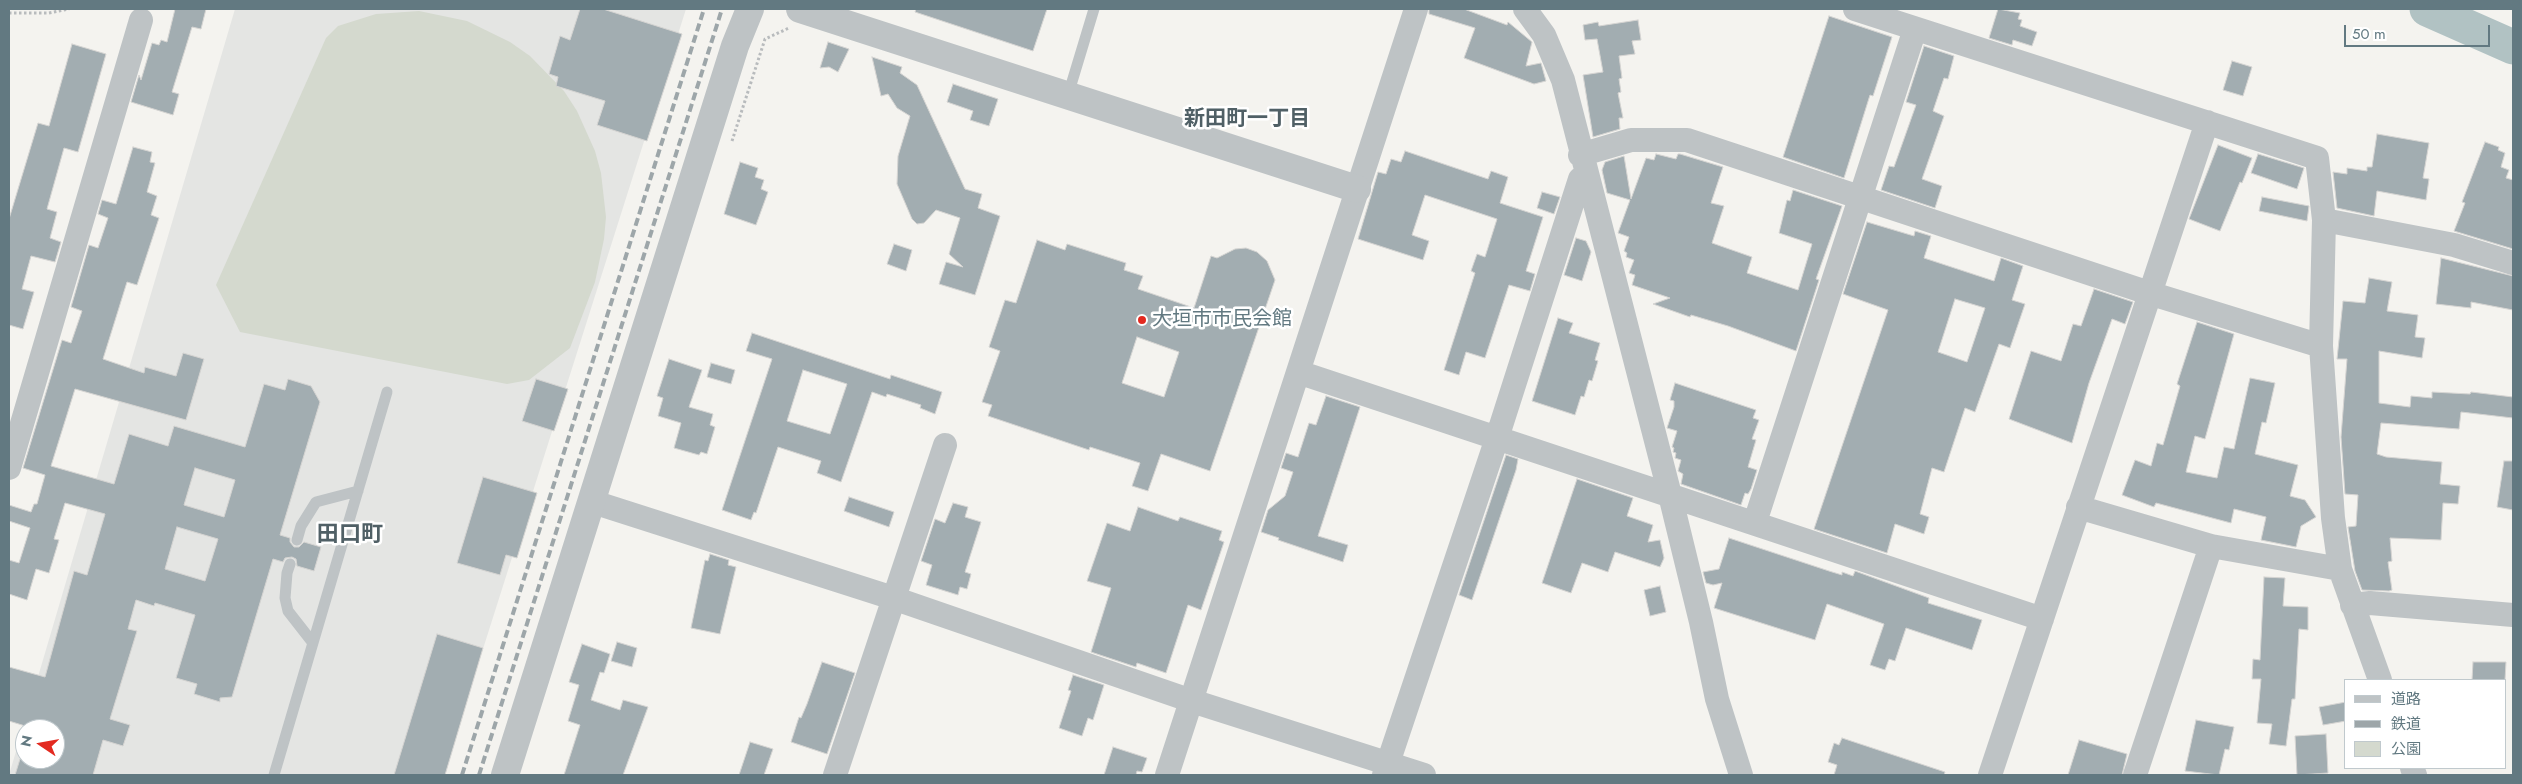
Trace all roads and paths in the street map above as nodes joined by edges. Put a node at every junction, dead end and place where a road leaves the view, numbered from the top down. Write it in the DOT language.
graph roads {
  1 [pos="69,9"];
  2 [pos="750,9"];
  3 [pos="800,9"];
  4 [pos="1094,9"];
  5 [pos="1416,9"];
  6 [pos="1525,9"];
  7 [pos="1855,9"];
  8 [pos="9,13"];
  9 [pos="141,20"];
  10 [pos="1915,29"];
  11 [pos="1067,97"];
  12 [pos="2207,122"];
  13 [pos="1583,166"];
  14 [pos="1357,189"];
  15 [pos="1862,196"];
  16 [pos="2324,220"];
  17 [pos="2513,263"];
  18 [pos="2150,293"];
  19 [pos="2321,346"];
  20 [pos="1298,372"];
  21 [pos="387,392"];
  22 [pos="15,422"];
  23 [pos="1497,438"];
  24 [pos="945,444"];
  25 [pos="9,468"];
  26 [pos="358,491"];
  27 [pos="1670,495"];
  28 [pos="590,501"];
  29 [pos="2078,507"];
  30 [pos="1755,522"];
  31 [pos="297,540"];
  32 [pos="2211,546"];
  33 [pos="290,564"];
  34 [pos="2340,569"];
  35 [pos="893,598"];
  36 [pos="2352,605"];
  37 [pos="2513,615"];
  38 [pos="2042,619"];
  39 [pos="313,643"];
  40 [pos="2380,679"];
  41 [pos="1192,701"];
  42 [pos="1385,769"];
  43 [pos="274,775"];
  44 [pos="505,775"];
  45 [pos="835,775"];
  46 [pos="1167,775"];
  47 [pos="1424,775"];
  48 [pos="1741,775"];
  49 [pos="1990,775"];
  50 [pos="2135,775"];
  1 -- 8 [label="path"];
  2 -- 28 [label="street"];
  3 -- 11 [label="street"];
  4 -- 11 [label="lane"];
  5 -- 14 [label="street"];
  6 -- 13 [label="street"];
  7 -- 10 [label="street"];
  9 -- 22 [label="street"];
  10 -- 12 [label="street"];
  10 -- 15 [label="street"];
  11 -- 14 [label="street"];
  12 -- 16 [label="street"];
  12 -- 18 [label="street"];
  13 -- 15 [label="street"];
  13 -- 23 [label="street"];
  13 -- 27 [label="street"];
  14 -- 20 [label="street"];
  15 -- 18 [label="street"];
  15 -- 30 [label="street"];
  16 -- 17 [label="street"];
  16 -- 19 [label="street"];
  18 -- 19 [label="street"];
  18 -- 29 [label="street"];
  19 -- 34 [label="street"];
  20 -- 23 [label="street"];
  20 -- 41 [label="street"];
  21 -- 26 [label="lane"];
  22 -- 25 [label="street"];
  23 -- 27 [label="street"];
  23 -- 42 [label="street"];
  24 -- 35 [label="street"];
  26 -- 31 [label="lane"];
  26 -- 39 [label="lane"];
  27 -- 30 [label="street"];
  27 -- 48 [label="street"];
  28 -- 35 [label="street"];
  28 -- 44 [label="street"];
  29 -- 32 [label="street"];
  29 -- 38 [label="street"];
  30 -- 38 [label="street"];
  32 -- 34 [label="street"];
  32 -- 50 [label="street"];
  33 -- 39 [label="lane"];
  34 -- 36 [label="street"];
  35 -- 41 [label="street"];
  35 -- 45 [label="street"];
  36 -- 37 [label="street"];
  36 -- 40 [label="street"];
  38 -- 49 [label="street"];
  39 -- 43 [label="lane"];
  41 -- 42 [label="street"];
  41 -- 46 [label="street"];
  42 -- 47 [label="street"];
}
